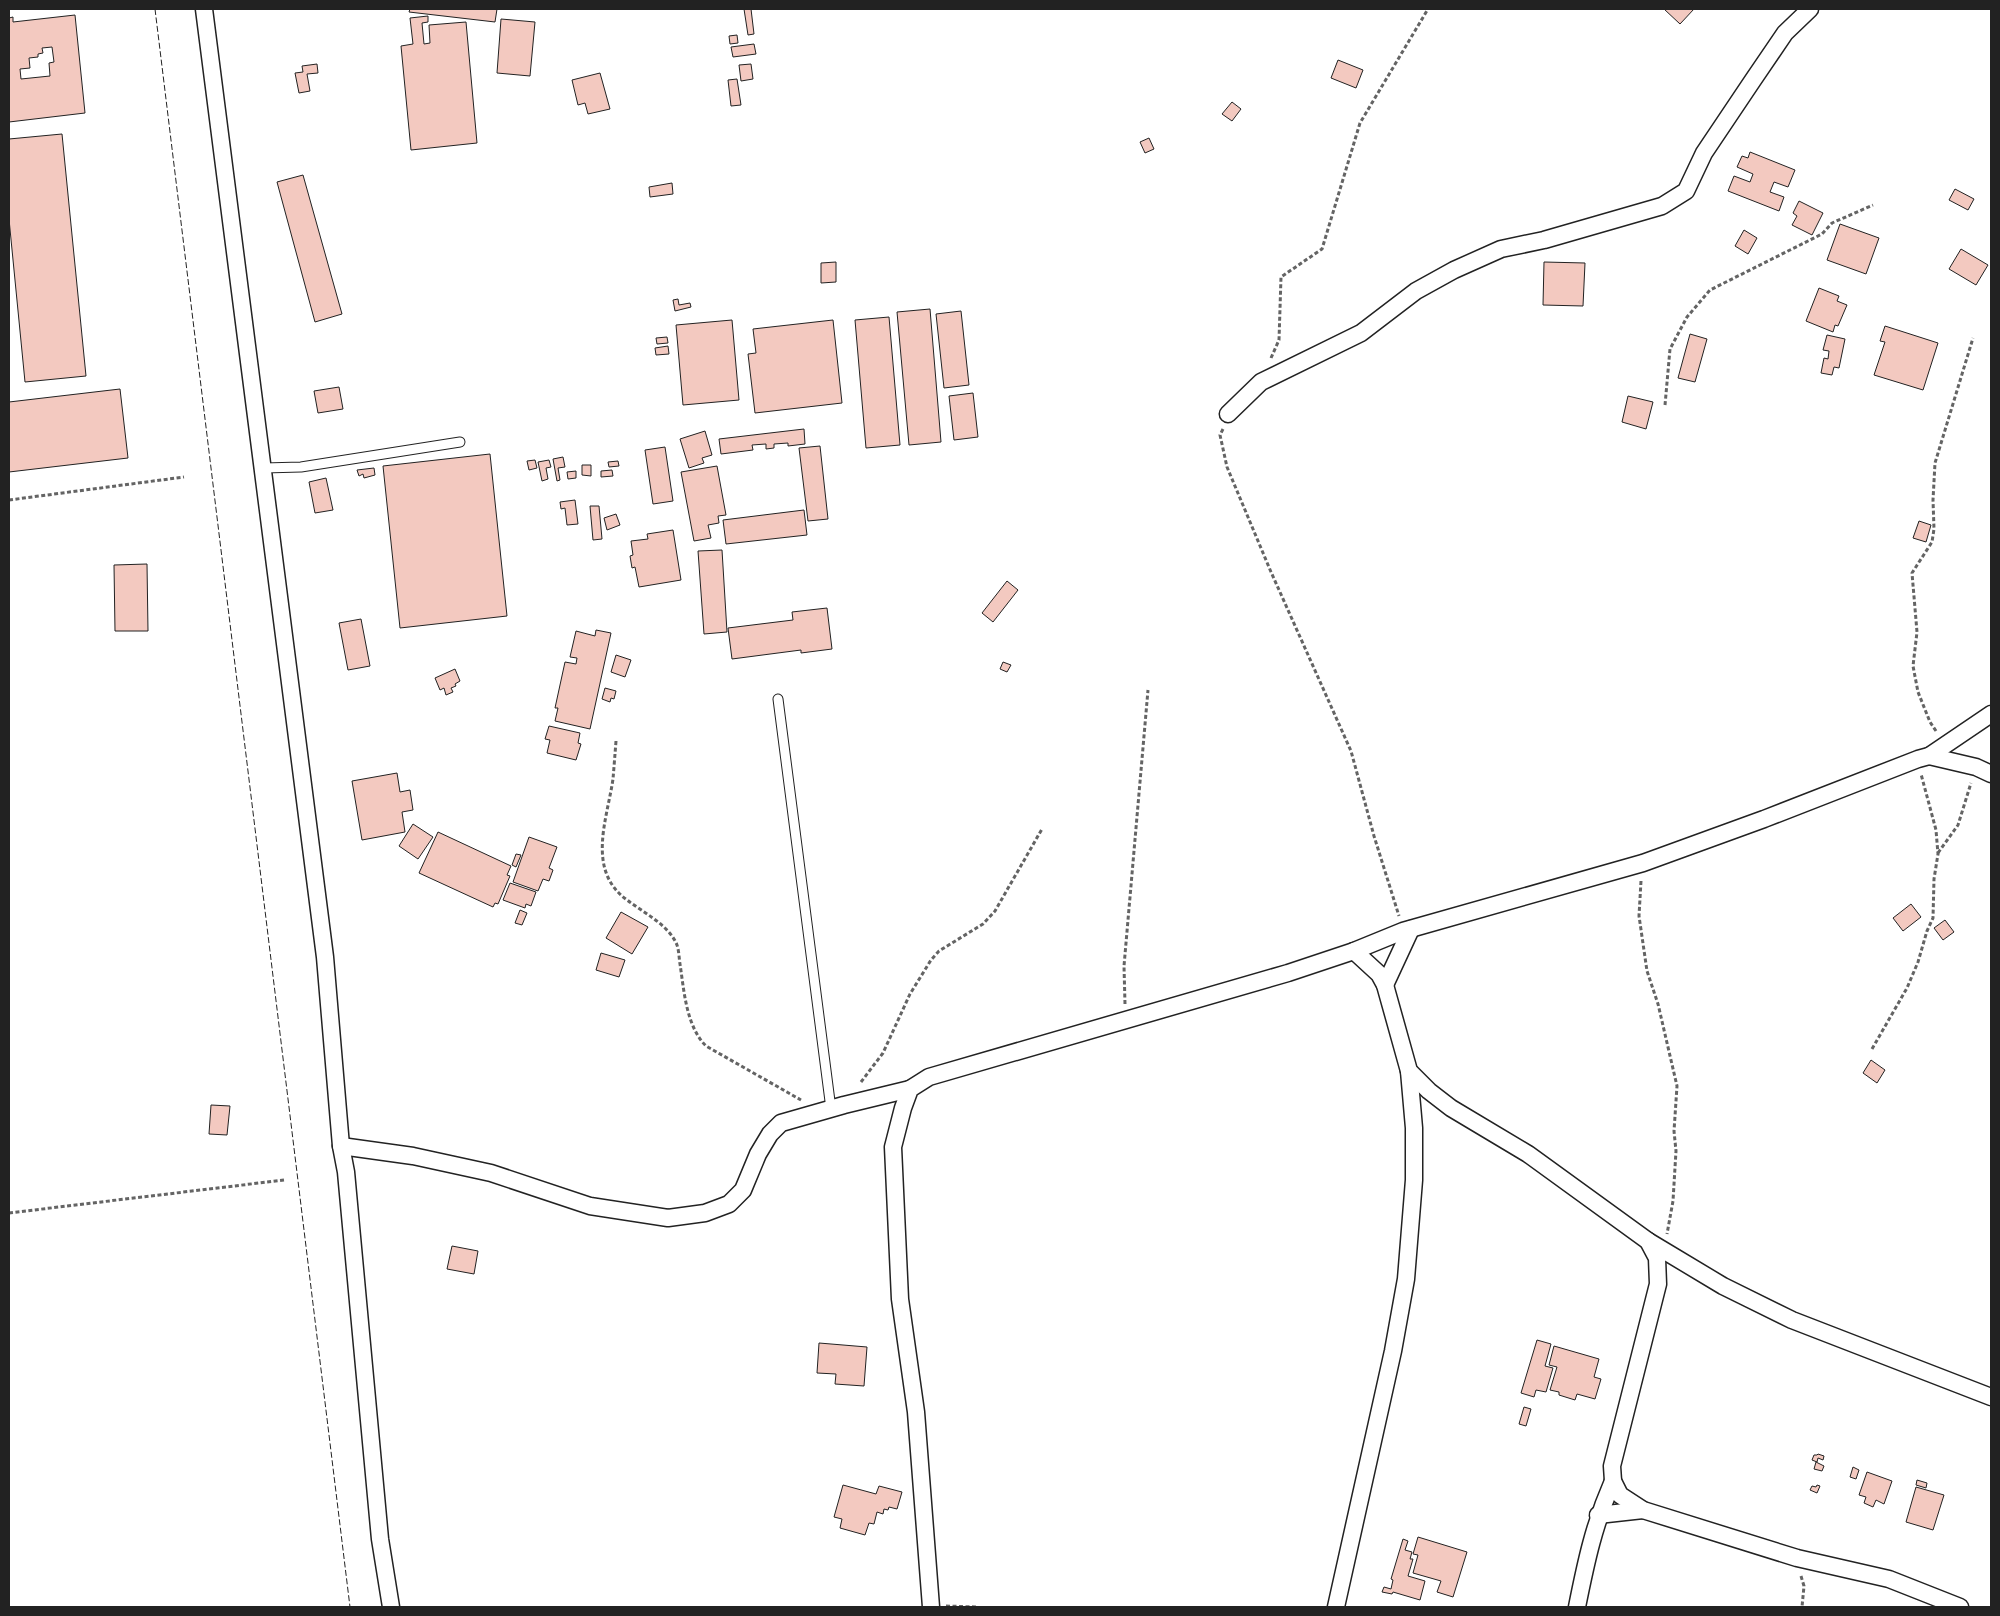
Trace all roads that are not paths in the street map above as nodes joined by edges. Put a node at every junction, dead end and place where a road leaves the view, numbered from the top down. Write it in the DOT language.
graph roads {
  1 [pos="204,9"];
  2 [pos="1810,9"];
  3 [pos="1228,414"];
  4 [pos="460,442"];
  5 [pos="264,468"];
  6 [pos="778,699"];
  7 [pos="1991,714"];
  8 [pos="1924,758"];
  9 [pos="1984,770"];
  10 [pos="1407,930"];
  11 [pos="1354,951"];
  12 [pos="1384,985"];
  13 [pos="1409,1071"];
  14 [pos="910,1089"];
  15 [pos="826,1110"];
  16 [pos="341,1146"];
  17 [pos="1648,1241"];
  18 [pos="1991,1397"];
  19 [pos="1613,1481"];
  20 [pos="1643,1510"];
  21 [pos="1598,1514"];
  22 [pos="931,1606"];
  23 [pos="391,1607"];
  24 [pos="1336,1607"];
  25 [pos="1577,1607"];
  26 [pos="1960,1607"];
  1 -- 5 [label="street"];
  2 -- 3 [label="street"];
  4 -- 5 [label="lane"];
  5 -- 16 [label="street"];
  6 -- 15 [label="lane"];
  7 -- 8 [label="street"];
  8 -- 9 [label="street"];
  8 -- 10 [label="street"];
  10 -- 11 [label="street"];
  10 -- 12 [label="street"];
  11 -- 12 [label="street"];
  11 -- 14 [label="street"];
  12 -- 13 [label="street"];
  13 -- 17 [label="street"];
  13 -- 24 [label="street"];
  14 -- 15 [label="street"];
  14 -- 22 [label="street"];
  15 -- 16 [label="street"];
  16 -- 23 [label="street"];
  17 -- 18 [label="street"];
  17 -- 19 [label="street"];
  19 -- 20 [label="street"];
  19 -- 21 [label="street"];
  20 -- 21 [label="street"];
  20 -- 26 [label="street"];
  21 -- 25 [label="street"];
}
